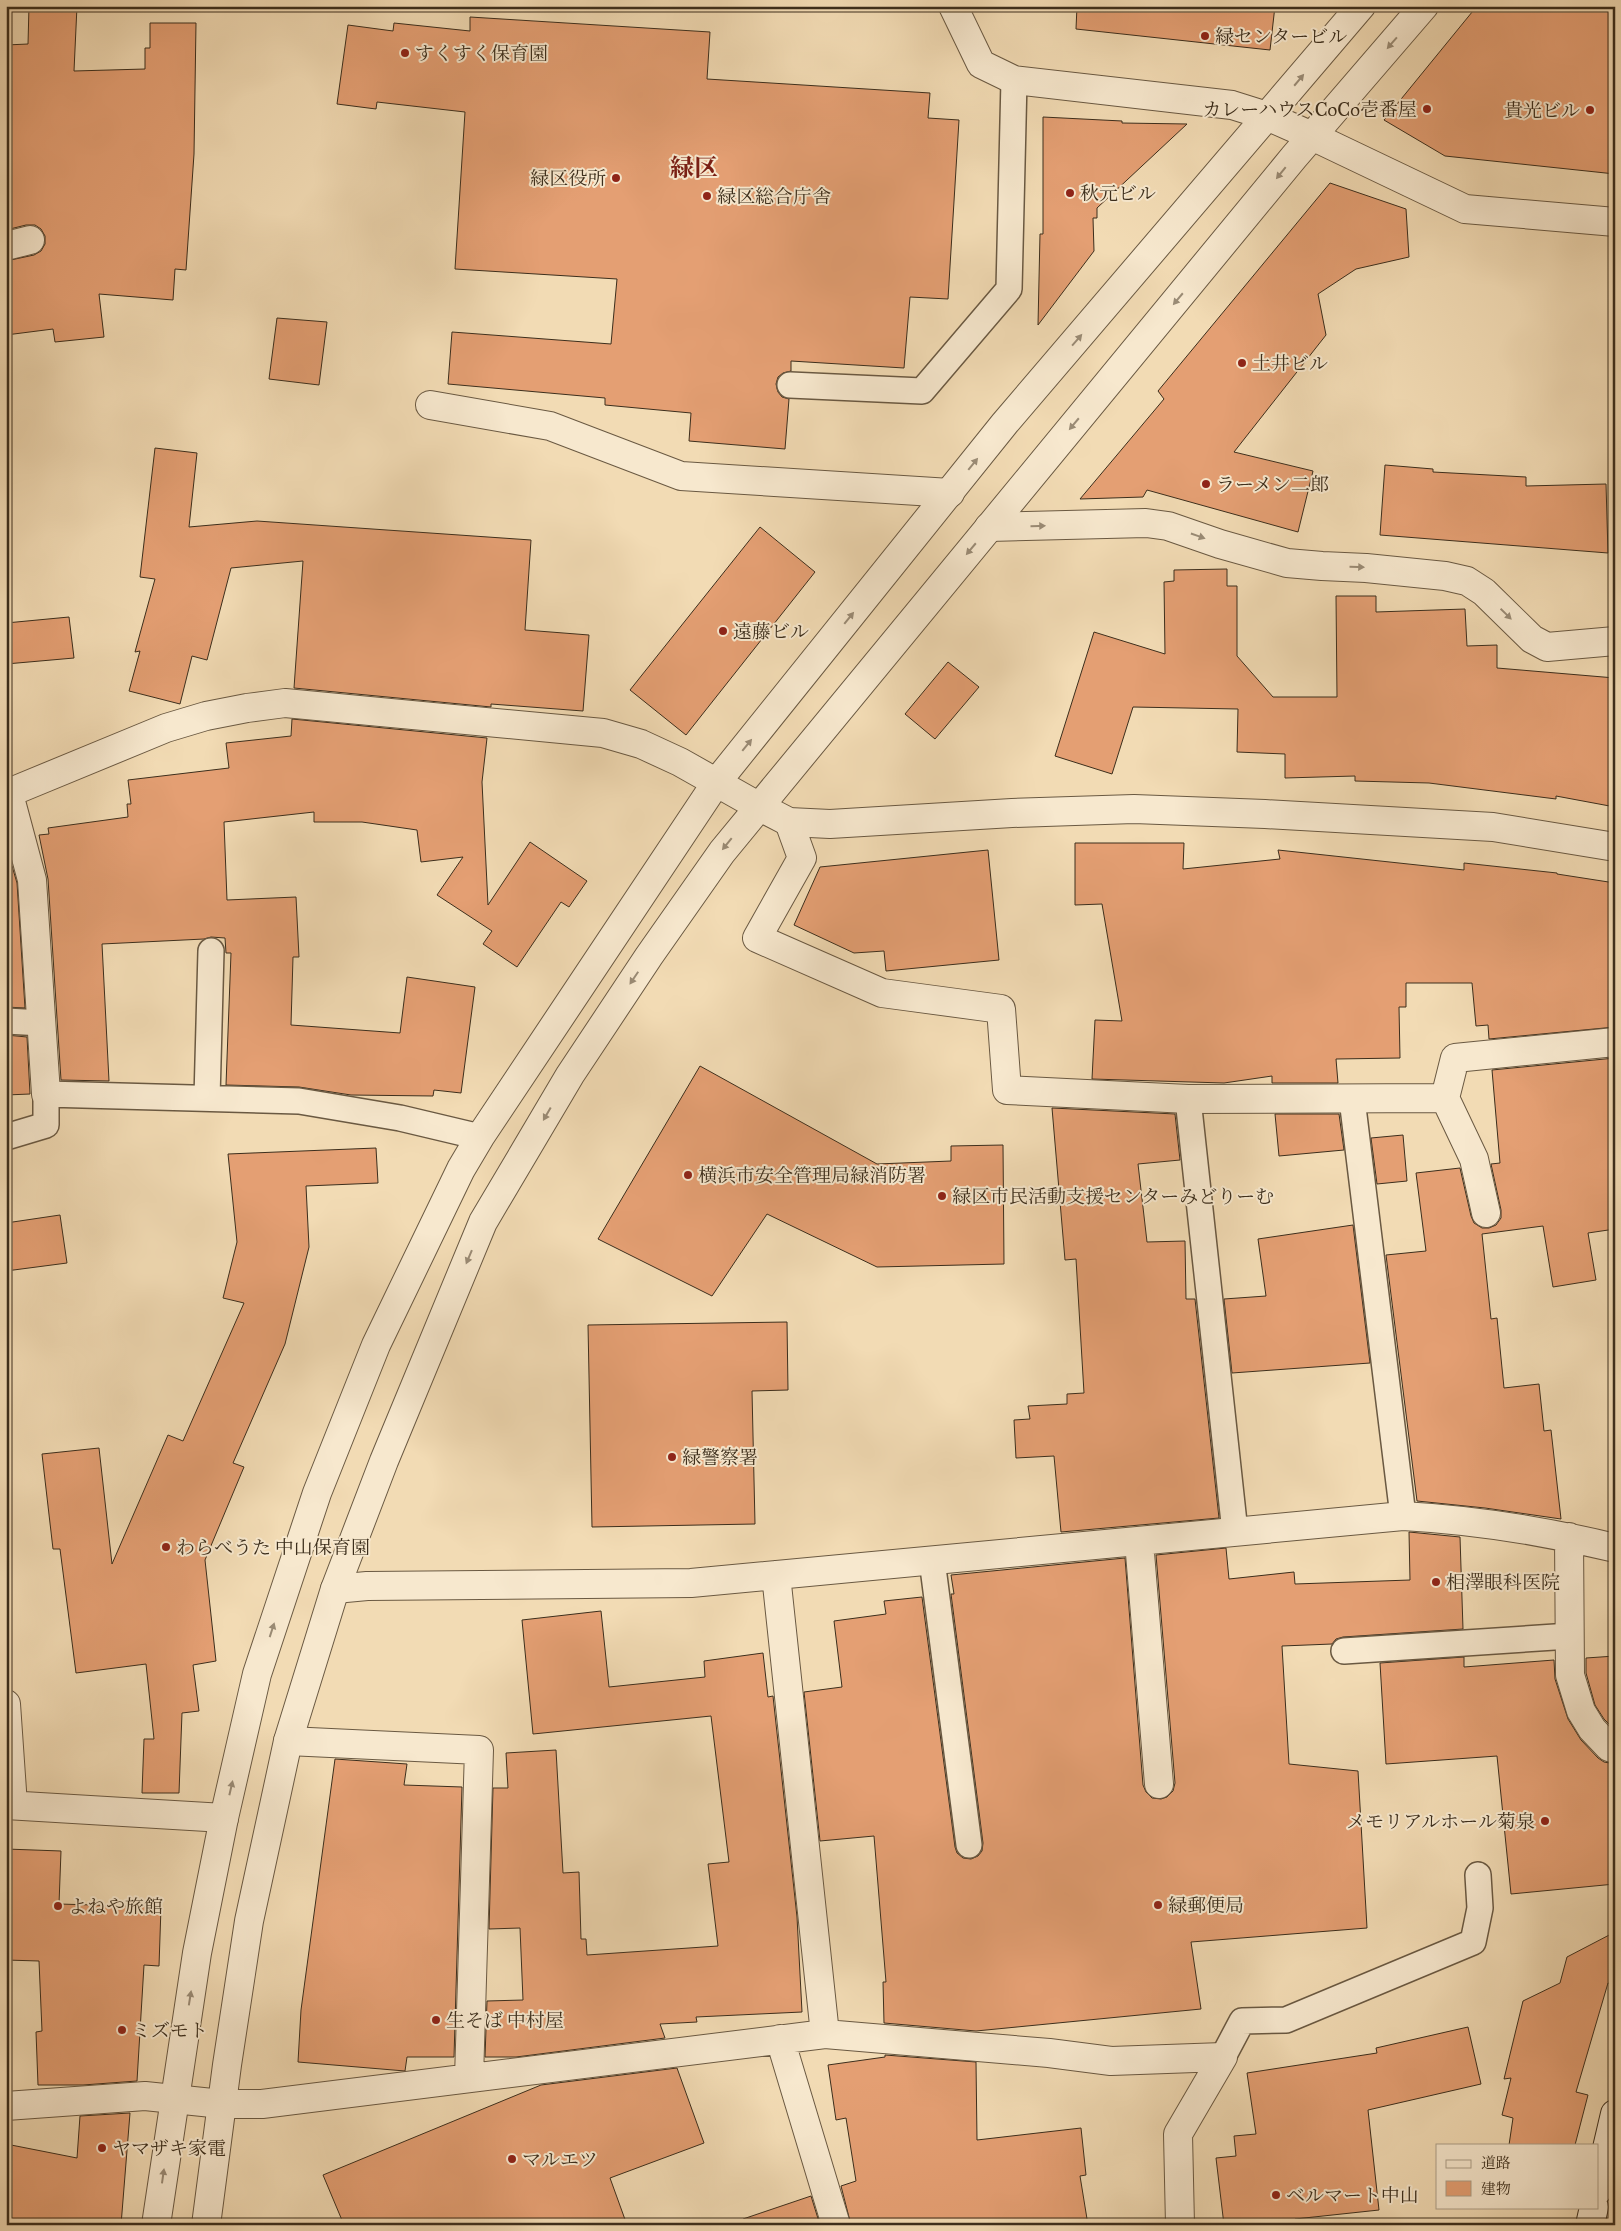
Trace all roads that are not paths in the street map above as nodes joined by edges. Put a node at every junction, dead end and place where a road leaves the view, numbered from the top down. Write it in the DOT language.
graph roads {
  1 [pos="953,6"];
  2 [pos="1361,6"];
  3 [pos="1424,6"];
  4 [pos="1014,80"];
  5 [pos="1268,116"];
  6 [pos="1312,136"];
  7 [pos="1615,222"];
  8 [pos="790,384"];
  9 [pos="430,405"];
  10 [pos="950,493"];
  11 [pos="989,527"];
  12 [pos="1615,641"];
  13 [pos="716,783"];
  14 [pos="8,794"];
  15 [pos="758,806"];
  16 [pos="789,822"];
  17 [pos="1615,847"];
  18 [pos="211,951"];
  19 [pos="6,1021"];
  20 [pos="42,1023"];
  21 [pos="1615,1042"];
  22 [pos="46,1094"];
  23 [pos="207,1098"];
  24 [pos="1445,1098"];
  25 [pos="1188,1099"];
  26 [pos="1352,1099"];
  27 [pos="6,1137"];
  28 [pos="480,1137"];
  29 [pos="1486,1213"];
  30 [pos="1403,1516"];
  31 [pos="1235,1532"];
  32 [pos="1569,1537"];
  33 [pos="1139,1541"];
  34 [pos="1615,1548"];
  35 [pos="932,1560"];
  36 [pos="776,1575"];
  37 [pos="335,1589"];
  38 [pos="1570,1636"];
  39 [pos="1344,1651"];
  40 [pos="6,1704"];
  41 [pos="288,1741"];
  42 [pos="1615,1749"];
  43 [pos="1159,1784"];
  44 [pos="10,1805"];
  45 [pos="224,1818"];
  46 [pos="969,1845"];
  47 [pos="1478,1875"];
  48 [pos="825,2034"];
  49 [pos="780,2039"];
  50 [pos="1223,2057"];
  51 [pos="470,2078"];
  52 [pos="174,2100"];
  53 [pos="222,2104"];
  54 [pos="6,2106"];
  55 [pos="1615,2114"];
  56 [pos="1598,2187"];
  57 [pos="1594,2208"];
  58 [pos="156,2225"];
  59 [pos="206,2225"];
  60 [pos="836,2225"];
  61 [pos="1180,2225"];
  62 [pos="1590,2225"];
  1 -- 4 [label="street"];
  5 -- 2 [label="street, one-way"];
  3 -- 6 [label="street, one-way"];
  4 -- 5 [label="street"];
  4 -- 8 [label="lane"];
  5 -- 6 [label="street"];
  10 -- 5 [label="street, one-way"];
  6 -- 7 [label="street"];
  6 -- 11 [label="street, one-way"];
  9 -- 10 [label="street"];
  13 -- 10 [label="street, one-way"];
  11 -- 12 [label="street, one-way"];
  11 -- 15 [label="street, one-way"];
  13 -- 14 [label="street"];
  13 -- 15 [label="street"];
  13 -- 28 [label="street"];
  14 -- 20 [label="street"];
  15 -- 16 [label="street"];
  15 -- 37 [label="street, one-way"];
  16 -- 17 [label="street"];
  16 -- 25 [label="street"];
  18 -- 23 [label="lane"];
  19 -- 20 [label="lane"];
  20 -- 22 [label="street"];
  21 -- 24 [label="street"];
  22 -- 23 [label="lane"];
  22 -- 27 [label="lane"];
  23 -- 28 [label="lane"];
  24 -- 26 [label="street"];
  24 -- 29 [label="street"];
  25 -- 26 [label="street"];
  25 -- 31 [label="lane"];
  26 -- 30 [label="lane"];
  45 -- 28 [label="street, one-way"];
  30 -- 31 [label="street"];
  30 -- 32 [label="street"];
  31 -- 33 [label="street"];
  32 -- 34 [label="street"];
  32 -- 38 [label="street"];
  33 -- 35 [label="street"];
  33 -- 43 [label="street"];
  35 -- 36 [label="street"];
  35 -- 46 [label="lane"];
  36 -- 37 [label="street"];
  36 -- 48 [label="street"];
  37 -- 41 [label="street"];
  38 -- 39 [label="lane"];
  38 -- 42 [label="street"];
  40 -- 44 [label="street"];
  41 -- 51 [label="street"];
  41 -- 53 [label="street"];
  44 -- 45 [label="street"];
  52 -- 45 [label="street, one-way"];
  47 -- 50 [label="lane"];
  48 -- 49 [label="street"];
  48 -- 50 [label="street"];
  49 -- 51 [label="street"];
  49 -- 60 [label="street"];
  50 -- 61 [label="street"];
  51 -- 53 [label="street"];
  52 -- 53 [label="street"];
  52 -- 54 [label="street"];
  58 -- 52 [label="street, one-way"];
  53 -- 59 [label="street"];
  55 -- 56 [label="street"];
  57 -- 62 [label="street"];
}
